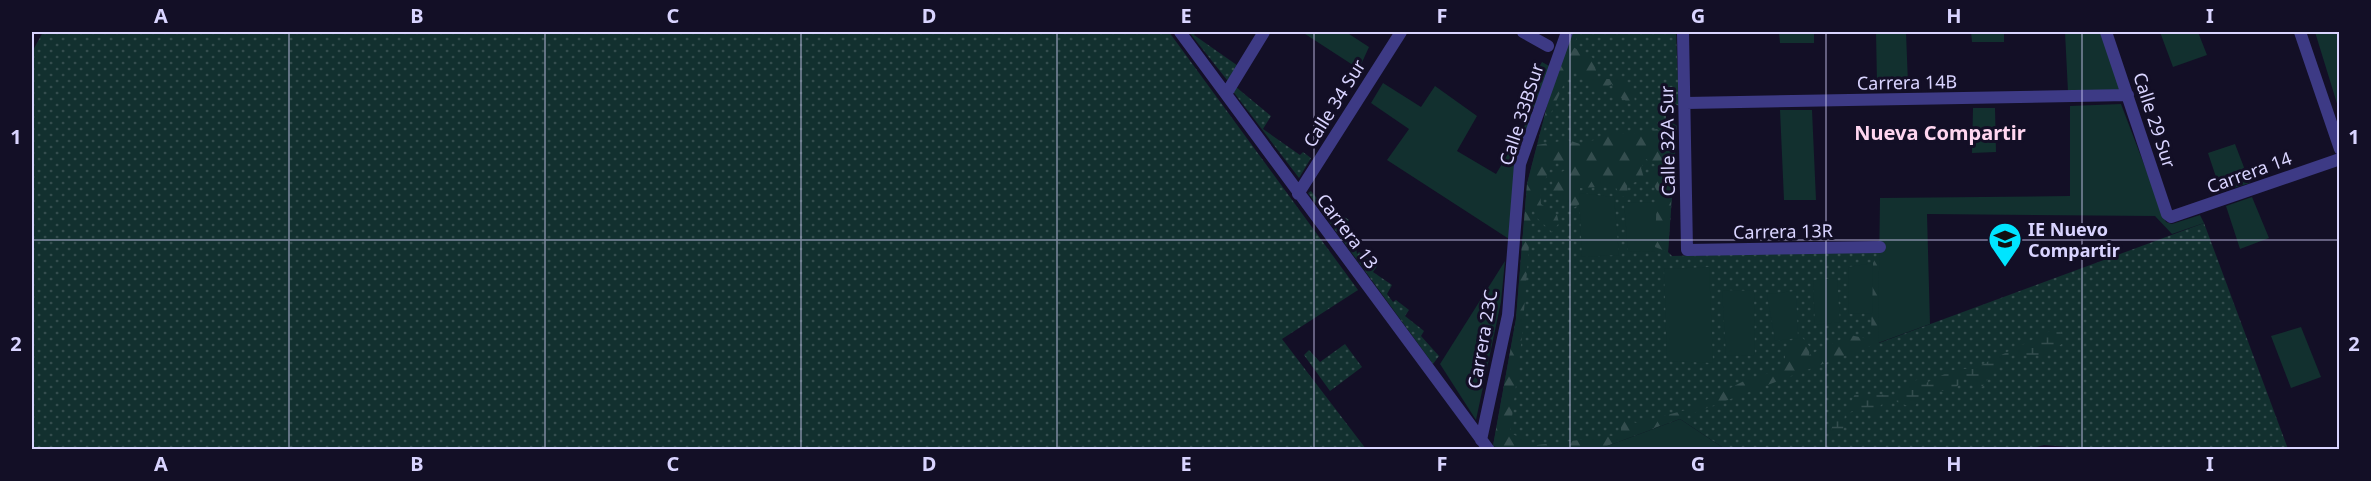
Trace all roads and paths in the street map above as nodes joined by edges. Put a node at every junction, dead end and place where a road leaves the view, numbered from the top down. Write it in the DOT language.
graph roads {
  1 [pos="1180,32"];
  2 [pos="1264,32"];
  3 [pos="1401,32"];
  4 [pos="1523,32"];
  5 [pos="1566,32"];
  6 [pos="1683,32"];
  7 [pos="2106,32"];
  8 [pos="2300,32"];
  9 [pos="1548,46"];
  10 [pos="1226,94"];
  11 [pos="2128,95"];
  12 [pos="1686,103"];
  13 [pos="2340,149"];
  14 [pos="2340,159"];
  15 [pos="1298,194"];
  16 [pos="2171,217"];
  17 [pos="1513,244"];
  18 [pos="1880,247"];
  19 [pos="1688,250"];
  20 [pos="1485,445"];
  1 -- 10 [label="street, Carrera 13"];
  2 -- 10 [label="street"];
  3 -- 15 [label="street, Calle 34 Sur"];
  4 -- 9 [label="street"];
  5 -- 17 [label="street, Calle 33BSur"];
  6 -- 12 [label="street, Calle 32A Sur"];
  7 -- 11 [label="street, Calle 29 Sur"];
  8 -- 13 [label="street"];
  10 -- 15 [label="street, Carrera 13"];
  11 -- 12 [label="street, Carrera 14B"];
  11 -- 16 [label="street, Calle 29 Sur"];
  12 -- 19 [label="street, Calle 32A Sur"];
  14 -- 16 [label="street, Carrera 14"];
  15 -- 20 [label="street, Carrera 13"];
  17 -- 20 [label="street, Carrera 23C"];
  18 -- 19 [label="street, Carrera 13R"];
}
